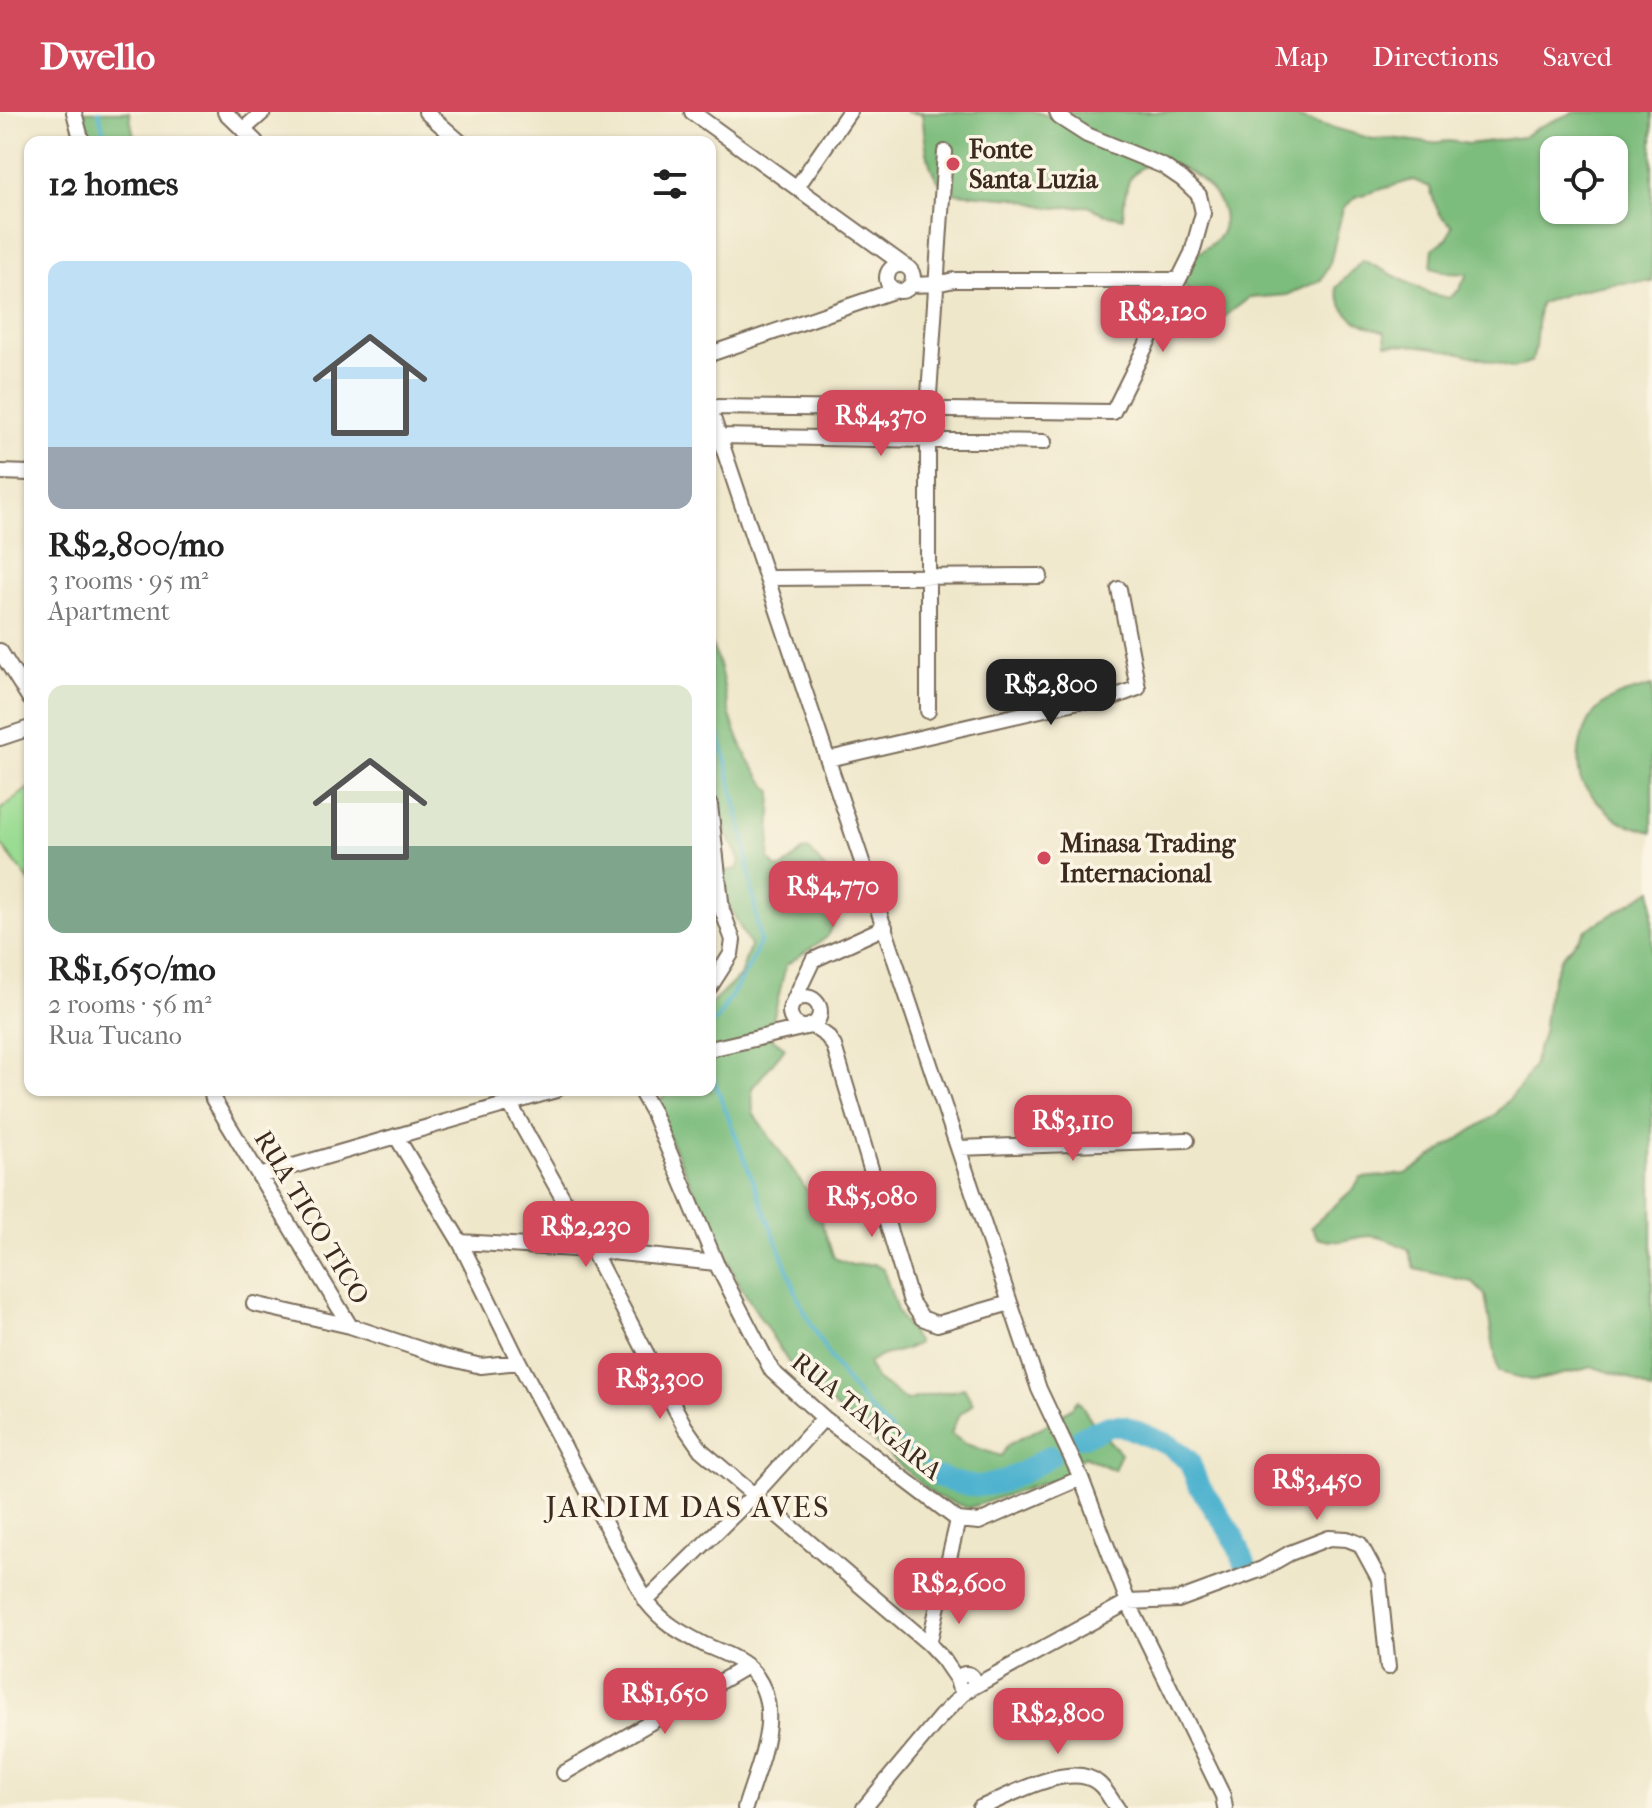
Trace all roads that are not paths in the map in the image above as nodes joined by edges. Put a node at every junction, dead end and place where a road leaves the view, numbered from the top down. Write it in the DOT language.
graph roads {
  1 [pos="74,112"];
  2 [pos="225,112"];
  3 [pos="263,112"];
  4 [pos="426,112"];
  5 [pos="692,112"];
  6 [pos="849,112"];
  7 [pos="1057,112"];
  8 [pos="243,130"];
  9 [pos="80,136"];
  10 [pos="250,136"];
  11 [pos="453,136"];
  12 [pos="945,152"];
  13 [pos="797,187"];
  14 [pos="886,252"];
  15 [pos="907,267"];
  16 [pos="937,279"];
  17 [pos="891,280"];
  18 [pos="1178,280"];
  19 [pos="911,285"];
  20 [pos="716,352"];
  21 [pos="716,408"];
  22 [pos="928,410"];
  23 [pos="716,427"];
  24 [pos="719,436"];
  25 [pos="928,440"];
  26 [pos="1044,442"];
  27 [pos="0,472"];
  28 [pos="24,473"];
  29 [pos="1040,576"];
  30 [pos="928,577"];
  31 [pos="769,578"];
  32 [pos="1119,589"];
  33 [pos="0,651"];
  34 [pos="24,689"];
  35 [pos="928,711"];
  36 [pos="24,730"];
  37 [pos="0,738"];
  38 [pos="829,759"];
  39 [pos="716,912"];
  40 [pos="885,927"];
  41 [pos="808,966"];
  42 [pos="716,978"];
  43 [pos="814,1000"];
  44 [pos="791,1007"];
  45 [pos="809,1026"];
  46 [pos="765,1037"];
  47 [pos="716,1048"];
  48 [pos="212,1096"];
  49 [pos="506,1096"];
  50 [pos="643,1096"];
  51 [pos="654,1096"];
  52 [pos="653,1113"];
  53 [pos="396,1136"];
  54 [pos="1187,1140"];
  55 [pos="959,1148"];
  56 [pos="259,1176"];
  57 [pos="460,1242"];
  58 [pos="592,1250"];
  59 [pos="716,1263"];
  60 [pos="1010,1303"];
  61 [pos="254,1304"];
  62 [pos="350,1326"];
  63 [pos="519,1362"];
  64 [pos="824,1418"];
  65 [pos="1081,1478"];
  66 [pos="755,1494"];
  67 [pos="958,1520"];
  68 [pos="942,1597"];
  69 [pos="646,1601"];
  70 [pos="1128,1602"];
  71 [pos="935,1617"];
  72 [pos="905,1625"];
  73 [pos="929,1644"];
  74 [pos="942,1658"];
  75 [pos="747,1666"];
  76 [pos="1388,1667"];
  77 [pos="966,1682"];
  78 [pos="564,1773"];
  79 [pos="1224,1802"];
  80 [pos="745,1808"];
  81 [pos="864,1808"];
  82 [pos="980,1808"];
  83 [pos="1117,1808"];
  1 -- 9 [label="street"];
  2 -- 8 [label="street"];
  3 -- 8 [label="street"];
  4 -- 11 [label="street"];
  5 -- 13 [label="street"];
  6 -- 13 [label="street"];
  7 -- 18 [label="street"];
  8 -- 10 [label="street"];
  12 -- 16 [label="street"];
  13 -- 14 [label="street"];
  14 -- 15 [label="street"];
  14 -- 17 [label="street"];
  15 -- 16 [label="street"];
  15 -- 17 [label="street"];
  15 -- 19 [label="street"];
  16 -- 18 [label="street"];
  16 -- 19 [label="street"];
  16 -- 22 [label="street"];
  17 -- 19 [label="street"];
  17 -- 20 [label="street"];
  18 -- 22 [label="street"];
  21 -- 22 [label="street"];
  22 -- 25 [label="street"];
  23 -- 24 [label="street"];
  24 -- 25 [label="street"];
  24 -- 31 [label="street"];
  25 -- 26 [label="street"];
  25 -- 30 [label="street"];
  27 -- 28 [label="street"];
  29 -- 30 [label="street"];
  30 -- 31 [label="street"];
  30 -- 35 [label="street"];
  31 -- 38 [label="street"];
  32 -- 38 [label="street"];
  33 -- 34 [label="street"];
  36 -- 37 [label="street"];
  38 -- 40 [label="street"];
  39 -- 42 [label="street"];
  40 -- 41 [label="street"];
  40 -- 55 [label="street"];
  41 -- 43 [label="street"];
  41 -- 44 [label="street"];
  43 -- 44 [label="street"];
  43 -- 45 [label="street"];
  44 -- 45 [label="street"];
  44 -- 46 [label="street"];
  45 -- 46 [label="street"];
  45 -- 60 [label="street"];
  46 -- 47 [label="street"];
  48 -- 56 [label="street, RUA TICO TICO"];
  49 -- 53 [label="street"];
  49 -- 58 [label="street"];
  50 -- 52 [label="street, RUA TANGARA"];
  51 -- 52 [label="street"];
  52 -- 59 [label="street, RUA TANGARA"];
  53 -- 56 [label="street"];
  53 -- 57 [label="street"];
  54 -- 55 [label="street"];
  55 -- 60 [label="street"];
  56 -- 62 [label="street, RUA TICO TICO"];
  57 -- 58 [label="street"];
  57 -- 63 [label="street"];
  58 -- 59 [label="street"];
  58 -- 66 [label="street"];
  59 -- 64 [label="street, RUA TANGARA"];
  60 -- 65 [label="street"];
  61 -- 62 [label="street"];
  62 -- 63 [label="street"];
  63 -- 69 [label="street"];
  64 -- 66 [label="street"];
  64 -- 67 [label="street, RUA TANGARA"];
  65 -- 67 [label="street"];
  65 -- 70 [label="street"];
  66 -- 69 [label="street"];
  66 -- 72 [label="street"];
  67 -- 68 [label="street"];
  68 -- 71 [label="street"];
  68 -- 74 [label="street"];
  69 -- 75 [label="street"];
  70 -- 76 [label="street"];
  70 -- 77 [label="street"];
  70 -- 79 [label="street"];
  71 -- 72 [label="street"];
  71 -- 73 [label="street"];
  72 -- 73 [label="street"];
  73 -- 74 [label="street"];
  74 -- 77 [label="street"];
  75 -- 78 [label="street"];
  75 -- 80 [label="street"];
  77 -- 81 [label="street"];
  82 -- 83 [label="street"];
}
